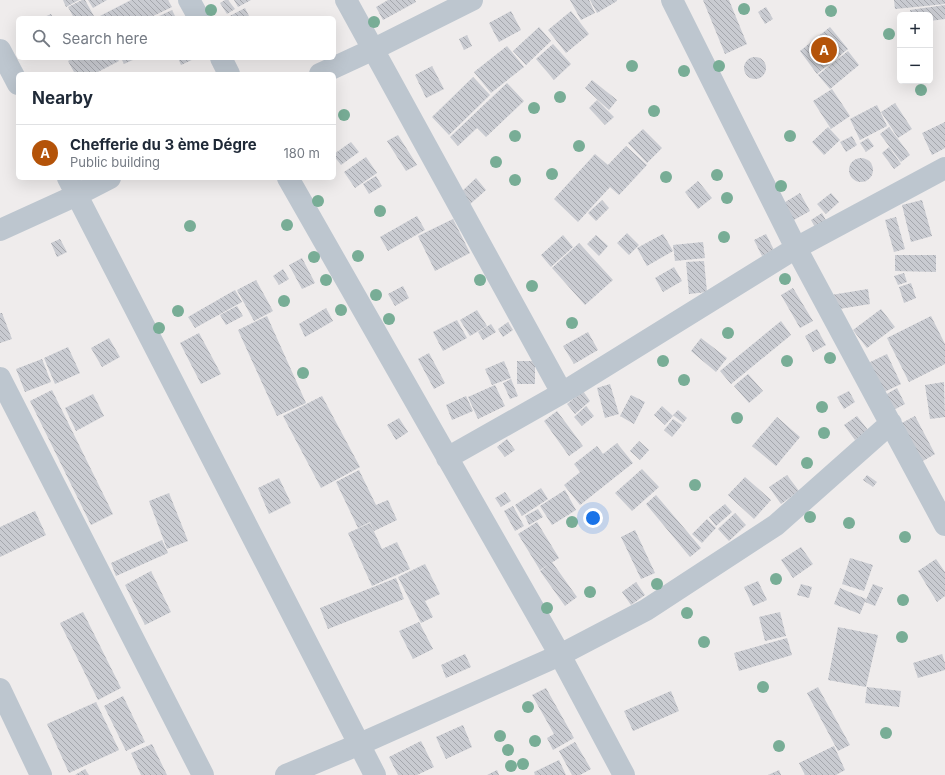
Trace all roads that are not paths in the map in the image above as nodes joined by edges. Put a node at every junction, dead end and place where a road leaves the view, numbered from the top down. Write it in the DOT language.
graph roads {
  1 [pos="189,0"];
  2 [pos="346,0"];
  3 [pos="472,0"];
  4 [pos="672,0"];
  5 [pos="198,16"];
  6 [pos="374,49"];
  7 [pos="0,50"];
  8 [pos="222,60"];
  9 [pos="228,72"];
  10 [pos="324,72"];
  11 [pos="16,80"];
  12 [pos="945,168"];
  13 [pos="102,180"];
  14 [pos="289,180"];
  15 [pos="72,187"];
  16 [pos="0,230"];
  17 [pos="796,248"];
  18 [pos="0,378"];
  19 [pos="562,393"];
  20 [pos="891,423"];
  21 [pos="447,458"];
  22 [pos="945,525"];
  23 [pos="560,655"];
  24 [pos="0,689"];
  25 [pos="6,715"];
  26 [pos="360,744"];
  27 [pos="41,775"];
  28 [pos="203,775"];
  29 [pos="286,775"];
  30 [pos="375,775"];
  31 [pos="624,775"];
  1 -- 5 [label="street"];
  2 -- 6 [label="street"];
  3 -- 6 [label="street"];
  4 -- 17 [label="street"];
  6 -- 10 [label="street"];
  6 -- 19 [label="street"];
  7 -- 11 [label="street"];
  8 -- 9 [label="street"];
  12 -- 17 [label="street"];
  13 -- 15 [label="street"];
  14 -- 21 [label="street"];
  15 -- 16 [label="street"];
  15 -- 26 [label="street"];
  17 -- 19 [label="street"];
  17 -- 20 [label="street"];
  18 -- 28 [label="street"];
  19 -- 21 [label="street"];
  20 -- 22 [label="street"];
  20 -- 23 [label="street"];
  21 -- 23 [label="street"];
  23 -- 26 [label="street"];
  23 -- 31 [label="street"];
  24 -- 25 [label="street"];
  25 -- 27 [label="street"];
  26 -- 29 [label="street"];
  26 -- 30 [label="street"];
}
